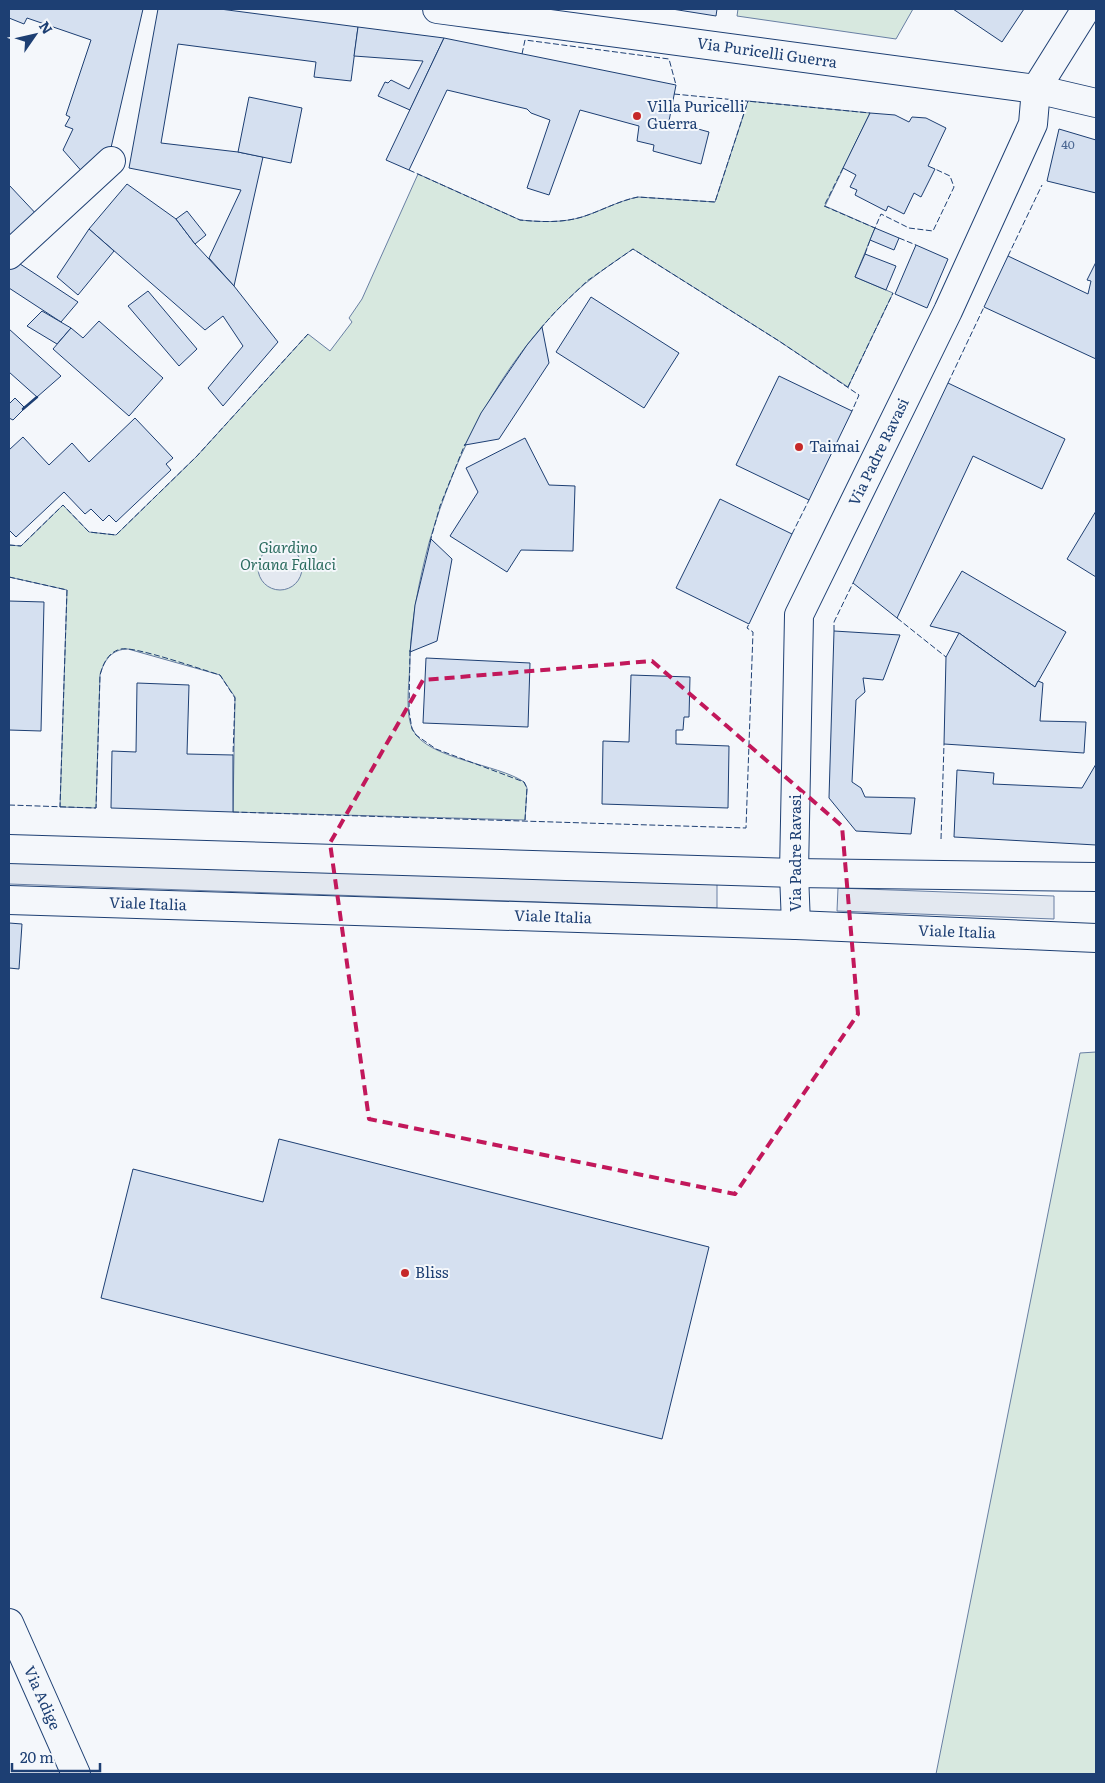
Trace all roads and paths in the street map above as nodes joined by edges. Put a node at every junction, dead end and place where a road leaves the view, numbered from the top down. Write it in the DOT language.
graph roads {
  1 [pos="437,9"];
  2 [pos="1086,9"];
  3 [pos="478,12"];
  4 [pos="1036,90"];
  5 [pos="1096,103"];
  6 [pos="112,161"];
  7 [pos="9,255"];
  8 [pos="9,849"];
  9 [pos="794,873"];
  10 [pos="1096,877"];
  11 [pos="9,900"];
  12 [pos="796,925"];
  13 [pos="1096,938"];
  14 [pos="9,1623"];
  15 [pos="76,1774"];
  1 -- 3 [label="main road, Via Puricelli Guerra"];
  2 -- 4 [label="main road, Via Padre Ravasi"];
  3 -- 4 [label="main road, Via Puricelli Guerra"];
  4 -- 5 [label="main road, Via Puricelli Guerra"];
  4 -- 9 [label="main road, Via Padre Ravasi"];
  6 -- 7 [label="main road"];
  8 -- 9 [label="main road"];
  9 -- 10 [label="main road"];
  9 -- 12 [label="main road, Via Padre Ravasi"];
  11 -- 12 [label="main road, Viale Italia"];
  12 -- 13 [label="main road, Viale Italia"];
  14 -- 15 [label="main road, Via Adige"];
}
